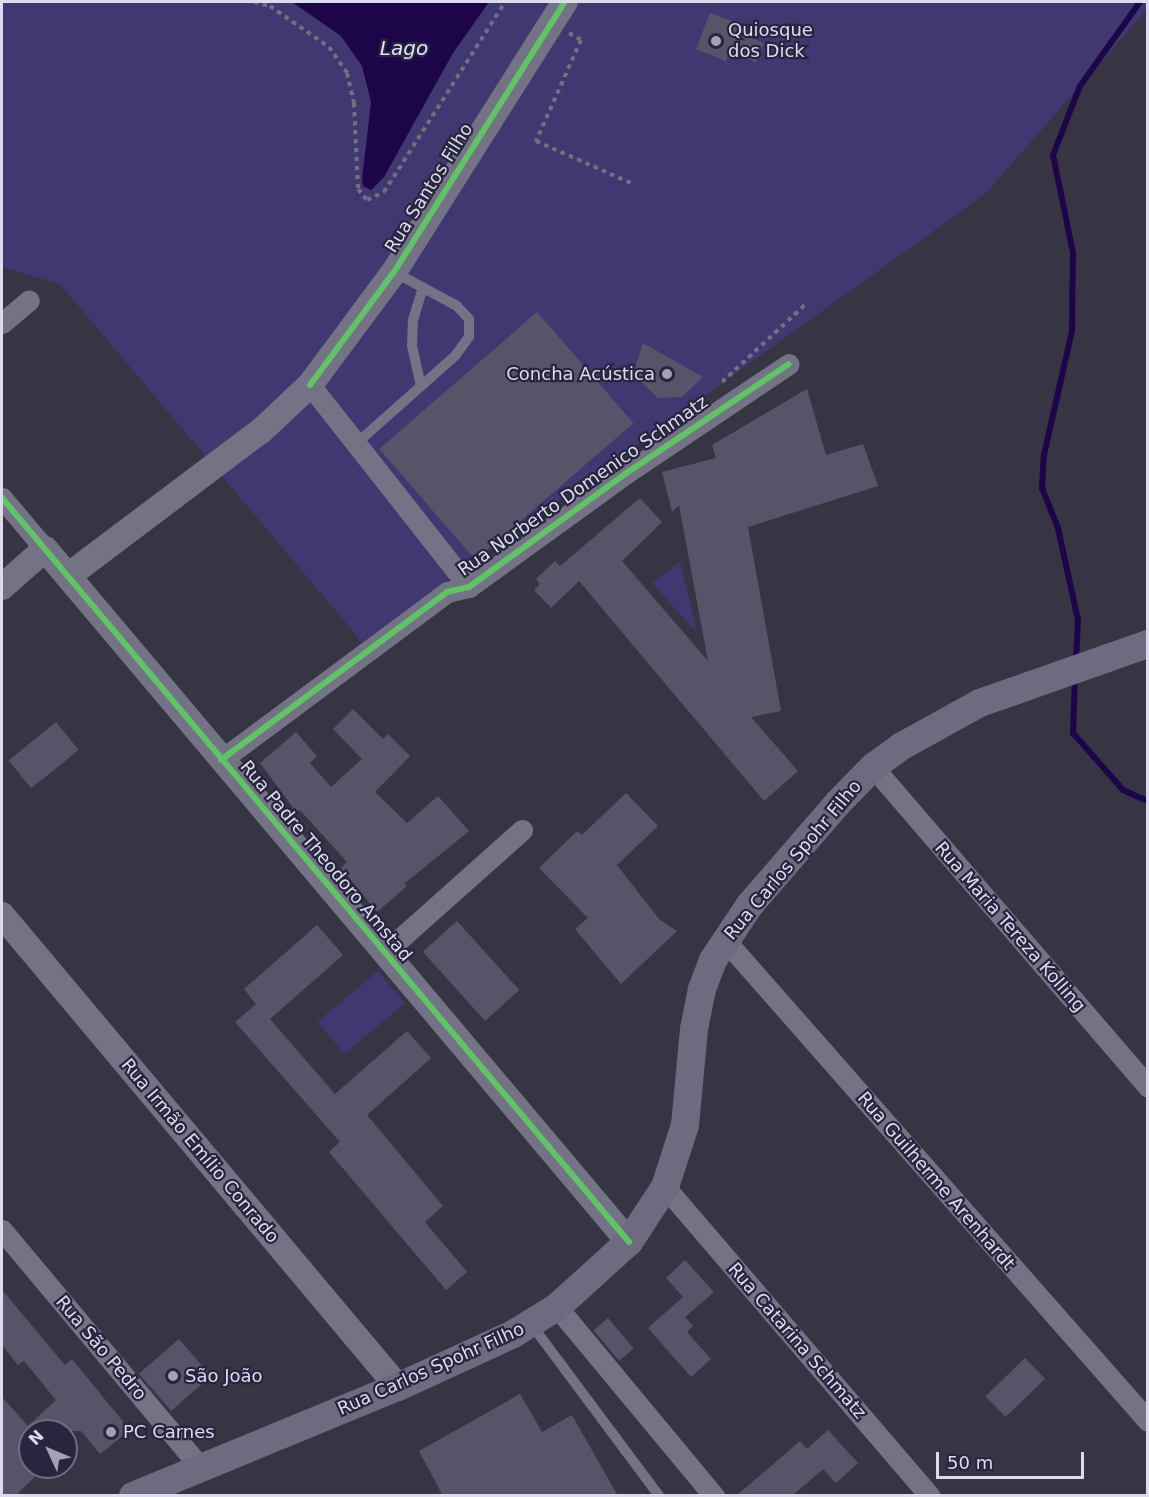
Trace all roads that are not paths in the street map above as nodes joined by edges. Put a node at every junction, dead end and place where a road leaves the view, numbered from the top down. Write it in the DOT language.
graph roads {
  1 [pos="565,2"];
  2 [pos="394,272"];
  3 [pos="423,288"];
  4 [pos="29,300"];
  5 [pos="2,323"];
  6 [pos="789,364"];
  7 [pos="310,385"];
  8 [pos="421,386"];
  9 [pos="358,442"];
  10 [pos="2,498"];
  11 [pos="45,549"];
  12 [pos="68,576"];
  13 [pos="2,587"];
  14 [pos="469,587"];
  15 [pos="1148,644"];
  16 [pos="221,760"];
  17 [pos="873,767"];
  18 [pos="522,830"];
  19 [pos="2,915"];
  20 [pos="724,939"];
  21 [pos="384,953"];
  22 [pos="1148,1087"];
  23 [pos="665,1187"];
  24 [pos="2,1230"];
  25 [pos="629,1242"];
  26 [pos="558,1307"];
  27 [pos="531,1324"];
  28 [pos="398,1387"];
  29 [pos="1148,1421"];
  30 [pos="200,1467"];
  31 [pos="133,1496"];
  32 [pos="659,1496"];
  33 [pos="714,1496"];
  34 [pos="930,1496"];
  1 -- 2 [label="street, Rua Santos Filho"];
  2 -- 3 [label="lane"];
  2 -- 7 [label="street, Rua Santos Filho"];
  3 -- 8 [label="lane"];
  3 -- 8 [label="lane"];
  4 -- 5 [label="street"];
  6 -- 14 [label="street, Rua Norberto Domenico Schmatz"];
  7 -- 9 [label="street"];
  7 -- 12 [label="street, Rua Santos Filho"];
  8 -- 9 [label="lane"];
  9 -- 14 [label="street"];
  10 -- 11 [label="street, Rua Padre Theodoro Amstad"];
  11 -- 12 [label="street, Rua Padre Theodoro Amstad"];
  11 -- 13 [label="street"];
  12 -- 16 [label="street, Rua Padre Theodoro Amstad"];
  14 -- 16 [label="street, Rua Norberto Domenico Schmatz"];
  15 -- 17 [label="main road, Rua Carlos Spohr Filho"];
  16 -- 21 [label="street, Rua Padre Theodoro Amstad"];
  17 -- 20 [label="main road, Rua Carlos Spohr Filho"];
  17 -- 22 [label="street, Rua Maria Tereza Kolling"];
  18 -- 21 [label="street"];
  19 -- 28 [label="street, Rua Irmão Emílio Conrado"];
  20 -- 23 [label="main road, Rua Carlos Spohr Filho"];
  20 -- 29 [label="street, Rua Guilherme Arenhardt"];
  21 -- 25 [label="street, Rua Padre Theodoro Amstad"];
  23 -- 25 [label="main road, Rua Carlos Spohr Filho"];
  23 -- 34 [label="street, Rua Catarina Schmatz"];
  24 -- 30 [label="street, Rua São Pedro"];
  25 -- 26 [label="main road, Rua Carlos Spohr Filho"];
  26 -- 27 [label="main road, Rua Carlos Spohr Filho"];
  26 -- 33 [label="street"];
  27 -- 28 [label="main road, Rua Carlos Spohr Filho"];
  27 -- 32 [label="lane"];
  28 -- 30 [label="main road, Rua Carlos Spohr Filho"];
  30 -- 31 [label="main road, Rua Carlos Spohr Filho"];
}
